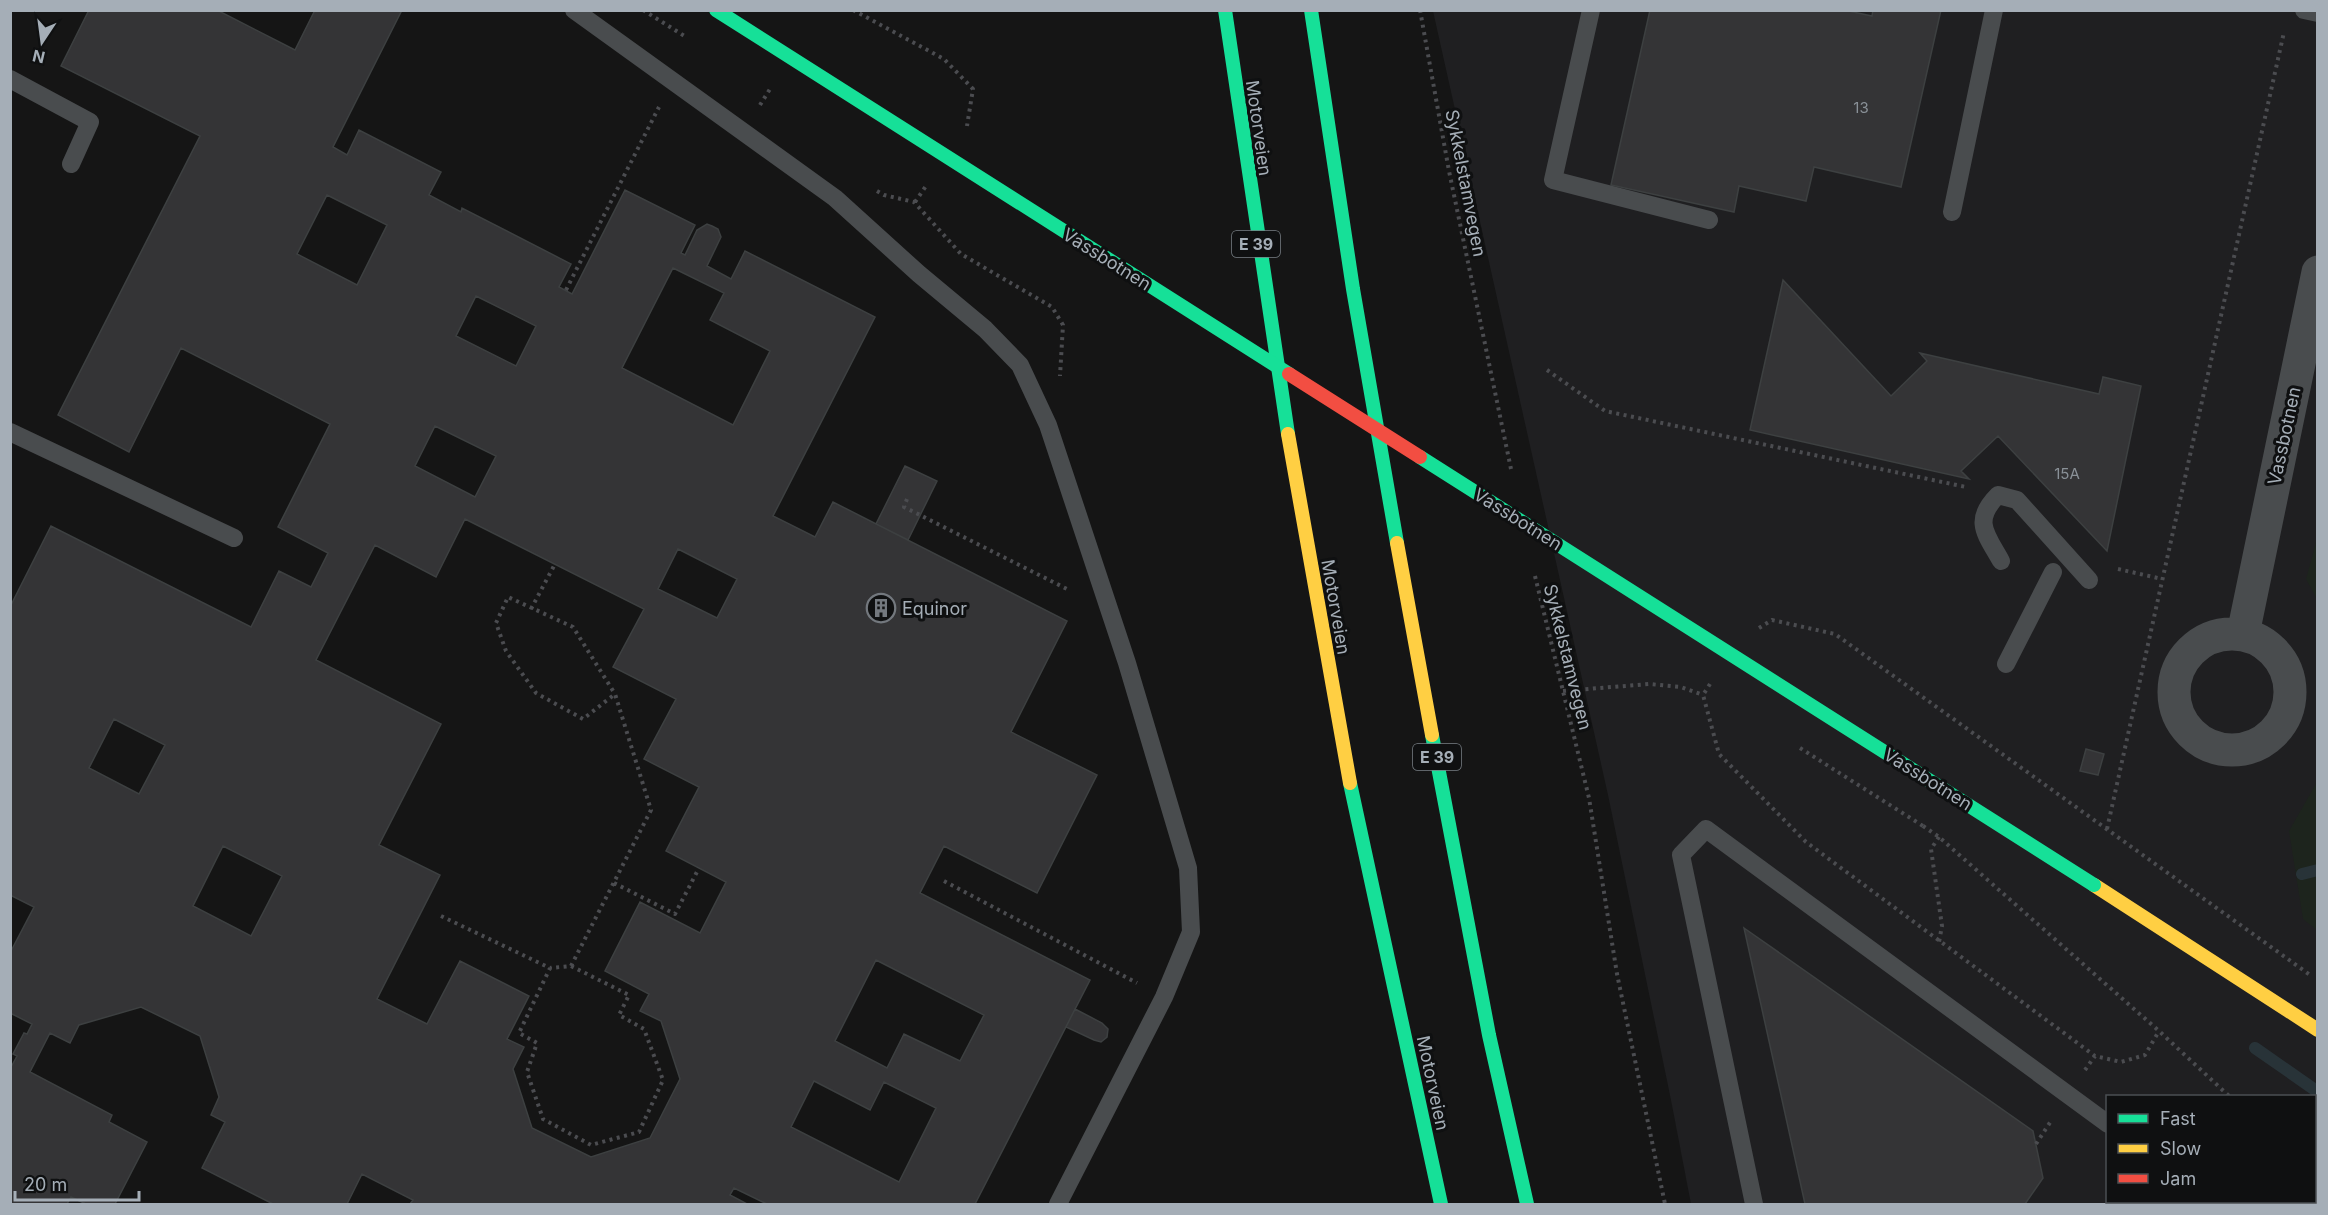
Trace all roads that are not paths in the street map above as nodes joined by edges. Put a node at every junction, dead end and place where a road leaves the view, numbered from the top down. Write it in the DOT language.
graph roads {
  1 [pos="574,10"];
  2 [pos="716,10"];
  3 [pos="1225,10"];
  4 [pos="1311,10"];
  5 [pos="1591,10"];
  6 [pos="1994,10"];
  7 [pos="2304,10"];
  8 [pos="2318,14"];
  9 [pos="10,79"];
  10 [pos="71,164"];
  11 [pos="1952,212"];
  12 [pos="1709,220"];
  13 [pos="2318,272"];
  14 [pos="10,432"];
  15 [pos="234,538"];
  16 [pos="2001,561"];
  17 [pos="2053,572"];
  18 [pos="2089,580"];
  19 [pos="2243,634"];
  20 [pos="2006,664"];
  21 [pos="2318,1030"];
  22 [pos="2106,1123"];
  23 [pos="1058,1204"];
  24 [pos="1441,1204"];
  25 [pos="1527,1204"];
  26 [pos="1754,1204"];
  1 -- 23 [label="lane"];
  2 -- 21 [label="main road, Vassbotnen, bridge"];
  3 -- 24 [label="main road, Motorveien / E 39"];
  4 -- 25 [label="main road, E 39"];
  5 -- 12 [label="lane"];
  6 -- 11 [label="lane"];
  7 -- 8 [label="lane"];
  9 -- 10 [label="lane"];
  13 -- 19 [label="street, Vassbotnen"];
  14 -- 15 [label="lane"];
  16 -- 18 [label="lane"];
  17 -- 20 [label="lane"];
  22 -- 26 [label="lane"];
}
